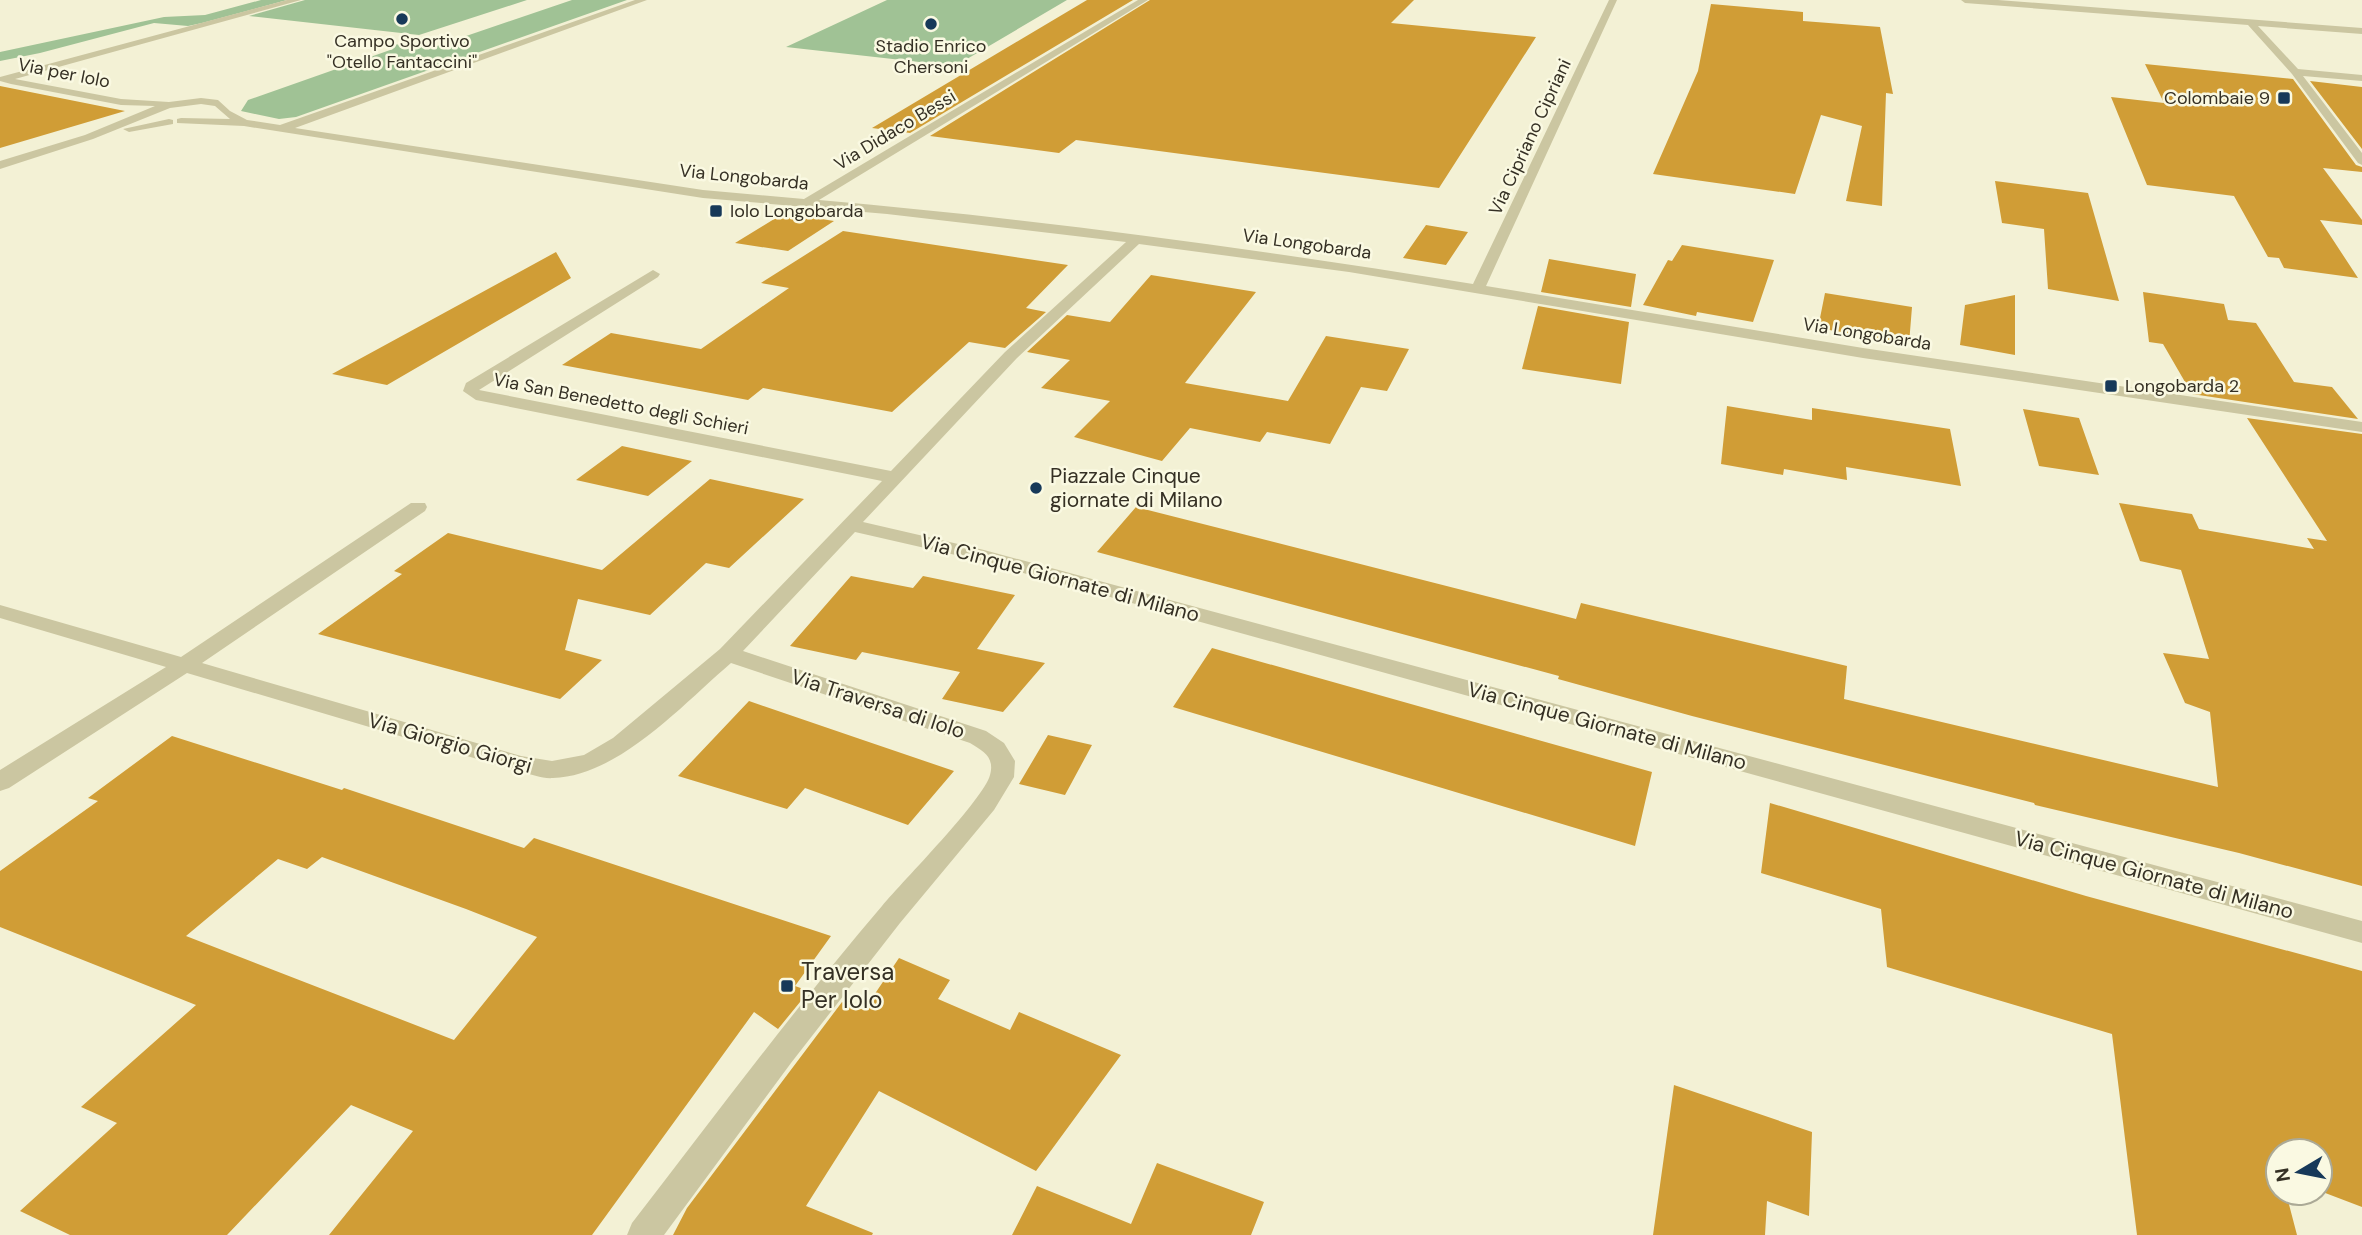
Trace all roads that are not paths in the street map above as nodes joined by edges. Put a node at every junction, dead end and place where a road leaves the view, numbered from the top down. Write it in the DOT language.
graph roads {
  1 [pos="297,0"];
  2 [pos="643,0"];
  3 [pos="1144,0"];
  4 [pos="1613,0"];
  5 [pos="1965,0"];
  6 [pos="2251,23"];
  7 [pos="2362,31"];
  8 [pos="2295,72"];
  9 [pos="2362,78"];
  10 [pos="2,79"];
  11 [pos="121,102"];
  12 [pos="174,103"];
  13 [pos="221,108"];
  14 [pos="145,114"];
  15 [pos="181,121"];
  16 [pos="169,122"];
  17 [pos="244,123"];
  18 [pos="281,129"];
  19 [pos="89,137"];
  20 [pos="2362,161"];
  21 [pos="0,166"];
  22 [pos="806,202"];
  23 [pos="1136,240"];
  24 [pos="653,274"];
  25 [pos="1478,288"];
  26 [pos="2362,427"];
  27 [pos="896,478"];
  28 [pos="418,508"];
  29 [pos="851,525"];
  30 [pos="0,611"];
  31 [pos="728,654"];
  32 [pos="183,666"];
  33 [pos="0,782"];
  34 [pos="2362,932"];
  35 [pos="644,1235"];
  1 -- 10 [label="street"];
  2 -- 18 [label="street"];
  3 -- 22 [label="street, Via Didaco Bessi"];
  4 -- 25 [label="street, Via Cipriano Cipriani"];
  5 -- 6 [label="street"];
  6 -- 7 [label="street"];
  6 -- 8 [label="street"];
  8 -- 9 [label="street"];
  8 -- 20 [label="street"];
  10 -- 11 [label="street, Via per Iolo"];
  11 -- 12 [label="street, Via per Iolo"];
  11 -- 14 [label="street, Via per Iolo"];
  12 -- 13 [label="street, Via Longobarda"];
  12 -- 14 [label="street, Via Longobarda"];
  13 -- 15 [label="street, Via Longobarda"];
  13 -- 17 [label="street, Via Longobarda"];
  14 -- 16 [label="street, Via Longobarda"];
  14 -- 19 [label="street"];
  15 -- 16 [label="street, Via Longobarda"];
  15 -- 17 [label="street, Via Longobarda"];
  16 -- 19 [label="street"];
  17 -- 18 [label="street, Via Longobarda"];
  18 -- 22 [label="street, Via Longobarda"];
  19 -- 21 [label="street"];
  22 -- 23 [label="street, Via Longobarda"];
  23 -- 25 [label="street, Via Longobarda"];
  23 -- 27 [label="street"];
  24 -- 27 [label="street, Via San Benedetto degli Schieri"];
  25 -- 26 [label="street, Via Longobarda"];
  27 -- 29 [label="street"];
  28 -- 32 [label="street"];
  29 -- 31 [label="street"];
  29 -- 34 [label="street, Via Cinque Giornate di Milano"];
  30 -- 32 [label="street, Via Giorgio Giorgi"];
  31 -- 32 [label="street, Via Giorgio Giorgi"];
  31 -- 35 [label="street, Via Traversa di Iolo"];
  32 -- 33 [label="street"];
}
